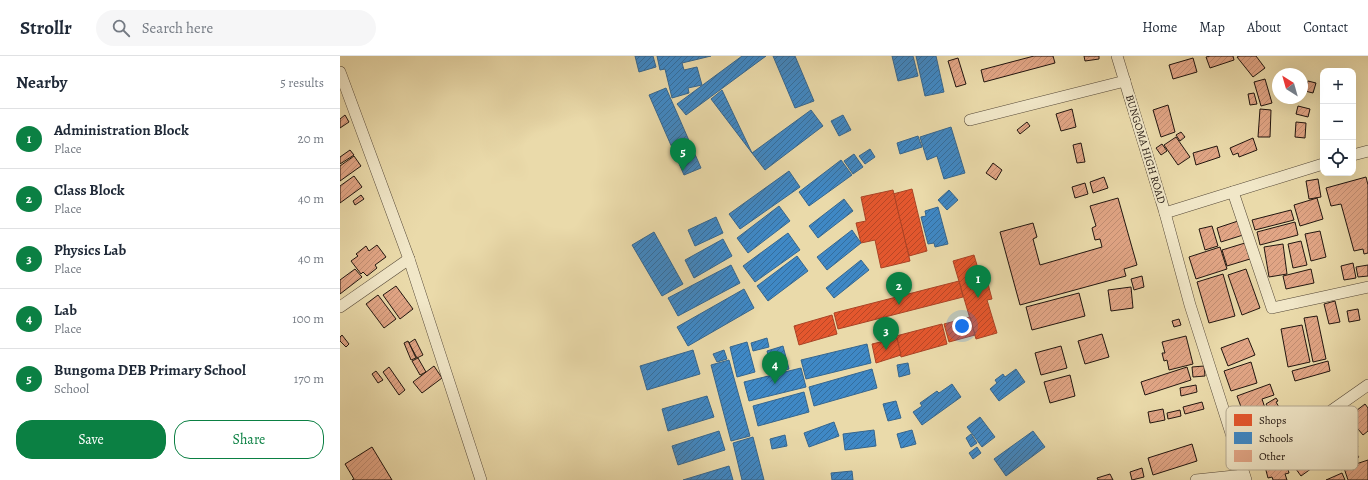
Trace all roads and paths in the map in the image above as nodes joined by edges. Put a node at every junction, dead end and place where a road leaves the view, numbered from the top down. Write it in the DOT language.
graph roads {
  1 [pos="1117,56"];
  2 [pos="340,72"];
  3 [pos="1125,81"];
  4 [pos="970,120"];
  5 [pos="1368,151"];
  6 [pos="1356,154"];
  7 [pos="1320,165"];
  8 [pos="1233,192"];
  9 [pos="1165,213"];
  10 [pos="409,259"];
  11 [pos="1368,287"];
  12 [pos="340,307"];
  13 [pos="1368,385"];
  14 [pos="1338,406"];
  15 [pos="1226,418"];
  16 [pos="1245,477"];
  17 [pos="481,480"];
  18 [pos="1196,480"];
  1 -- 3 [label="street"];
  2 -- 10 [label="street"];
  3 -- 4 [label="street, BUNGOMA HIGH ROAD"];
  3 -- 9 [label="street, BUNGOMA HIGH ROAD"];
  5 -- 6 [label="street"];
  7 -- 8 [label="street, BUNGOMA HIGH ROAD"];
  8 -- 9 [label="street, BUNGOMA HIGH ROAD"];
  8 -- 11 [label="street"];
  9 -- 15 [label="street"];
  10 -- 12 [label="street"];
  10 -- 17 [label="street"];
  13 -- 14 [label="street"];
  16 -- 18 [label="street"];
}
